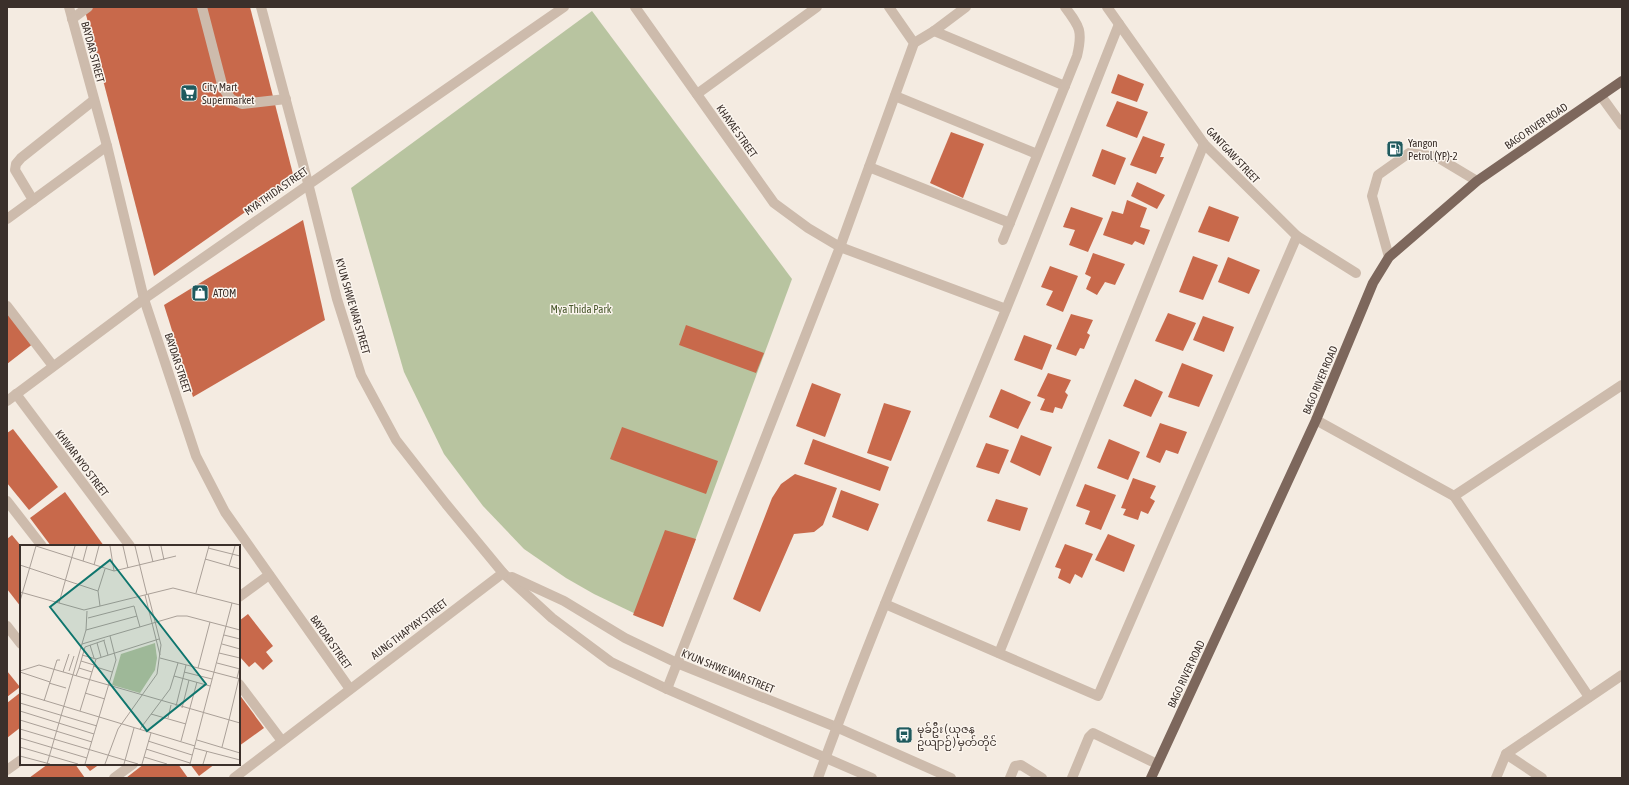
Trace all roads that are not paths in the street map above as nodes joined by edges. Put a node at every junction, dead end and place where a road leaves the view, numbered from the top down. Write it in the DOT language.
graph roads {
  1 [pos="69,7"];
  2 [pos="88,7"];
  3 [pos="202,7"];
  4 [pos="261,7"];
  5 [pos="564,7"];
  6 [pos="635,7"];
  7 [pos="817,7"];
  8 [pos="889,7"];
  9 [pos="966,7"];
  10 [pos="1065,7"];
  11 [pos="1107,7"];
  12 [pos="72,19"];
  13 [pos="1119,24"];
  14 [pos="934,31"];
  15 [pos="914,42"];
  16 [pos="1622,81"];
  17 [pos="1065,86"];
  18 [pos="697,94"];
  19 [pos="895,96"];
  20 [pos="1601,96"];
  21 [pos="286,99"];
  22 [pos="94,100"];
  23 [pos="1622,125"];
  24 [pos="1204,144"];
  25 [pos="107,146"];
  26 [pos="1037,154"];
  27 [pos="869,167"];
  28 [pos="1477,181"];
  29 [pos="308,183"];
  30 [pos="33,200"];
  31 [pos="7,219"];
  32 [pos="1010,223"];
  33 [pos="1297,236"];
  34 [pos="1003,240"];
  35 [pos="840,248"];
  36 [pos="1389,257"];
  37 [pos="1356,273"];
  38 [pos="144,299"];
  39 [pos="7,306"];
  40 [pos="1006,309"];
  41 [pos="54,366"];
  42 [pos="1622,384"];
  43 [pos="16,394"];
  44 [pos="7,401"];
  45 [pos="1316,420"];
  46 [pos="1454,496"];
  47 [pos="7,501"];
  48 [pos="41,545"];
  49 [pos="129,545"];
  50 [pos="503,573"];
  51 [pos="269,574"];
  52 [pos="240,596"];
  53 [pos="885,604"];
  54 [pos="7,626"];
  55 [pos="20,643"];
  56 [pos="999,653"];
  57 [pos="677,663"];
  58 [pos="1622,675"];
  59 [pos="240,685"];
  60 [pos="350,689"];
  61 [pos="666,689"];
  62 [pos="1590,697"];
  63 [pos="836,727"];
  64 [pos="282,741"];
  65 [pos="1506,754"];
  66 [pos="825,757"];
  67 [pos="20,761"];
  68 [pos="1157,764"];
  69 [pos="131,765"];
  70 [pos="7,770"];
  71 [pos="114,778"];
  72 [pos="234,778"];
  73 [pos="818,778"];
  74 [pos="872,778"];
  75 [pos="951,778"];
  76 [pos="1010,778"];
  77 [pos="1042,778"];
  78 [pos="1072,778"];
  79 [pos="1151,778"];
  80 [pos="1496,778"];
  81 [pos="1542,778"];
  1 -- 12 [label="street, BAYDAR STREET"];
  2 -- 12 [label="street"];
  3 -- 21 [label="street"];
  4 -- 21 [label="street, KYUN SHWE WAR STREET"];
  5 -- 29 [label="street, MYA THIDA STREET"];
  6 -- 18 [label="street, KHAYAE STREET"];
  7 -- 18 [label="street"];
  8 -- 15 [label="street"];
  9 -- 14 [label="street"];
  10 -- 17 [label="street"];
  11 -- 13 [label="street, GANTGAW STREET"];
  12 -- 22 [label="street, BAYDAR STREET"];
  13 -- 24 [label="street, GANTGAW STREET"];
  13 -- 40 [label="street"];
  14 -- 15 [label="street"];
  14 -- 17 [label="street"];
  15 -- 19 [label="street"];
  16 -- 20 [label="main road, BAGO RIVER ROAD"];
  17 -- 26 [label="street"];
  18 -- 35 [label="street, KHAYAE STREET"];
  19 -- 26 [label="street"];
  19 -- 27 [label="street"];
  20 -- 23 [label="street"];
  20 -- 28 [label="main road, BAGO RIVER ROAD"];
  21 -- 29 [label="street, KYUN SHWE WAR STREET"];
  22 -- 25 [label="street, BAYDAR STREET"];
  22 -- 30 [label="street"];
  24 -- 33 [label="street, GANTGAW STREET"];
  24 -- 56 [label="street"];
  25 -- 30 [label="street"];
  25 -- 38 [label="street, BAYDAR STREET"];
  26 -- 32 [label="street"];
  27 -- 32 [label="street"];
  27 -- 35 [label="street"];
  28 -- 36 [label="main road, BAGO RIVER ROAD"];
  28 -- 36 [label="street"];
  29 -- 38 [label="street, MYA THIDA STREET"];
  29 -- 50 [label="street, KYUN SHWE WAR STREET"];
  30 -- 31 [label="street"];
  32 -- 34 [label="street"];
  33 -- 37 [label="street, GANTGAW STREET"];
  33 -- 56 [label="street"];
  35 -- 40 [label="street, KHAYAE STREET"];
  35 -- 57 [label="street"];
  36 -- 45 [label="main road, BAGO RIVER ROAD"];
  38 -- 41 [label="street, MYA THIDA STREET"];
  38 -- 51 [label="street, BAYDAR STREET"];
  39 -- 41 [label="street"];
  40 -- 53 [label="street"];
  41 -- 43 [label="street, MYA THIDA STREET"];
  42 -- 46 [label="street"];
  43 -- 44 [label="street, MYA THIDA STREET"];
  43 -- 49 [label="street, KHWAR NYO STREET"];
  45 -- 46 [label="street"];
  45 -- 68 [label="main road, BAGO RIVER ROAD"];
  46 -- 62 [label="street"];
  47 -- 48 [label="street"];
  50 -- 57 [label="street, KYUN SHWE WAR STREET"];
  50 -- 60 [label="street, AUNG THAPYAY STREET"];
  50 -- 61 [label="street, KYUN SHWE WAR STREET"];
  51 -- 52 [label="street"];
  51 -- 60 [label="street, BAYDAR STREET"];
  53 -- 56 [label="street"];
  53 -- 63 [label="street"];
  54 -- 55 [label="street"];
  57 -- 61 [label="street"];
  57 -- 63 [label="street, KYUN SHWE WAR STREET"];
  58 -- 62 [label="street"];
  59 -- 64 [label="street"];
  60 -- 64 [label="street, AUNG THAPYAY STREET"];
  61 -- 66 [label="street, KYUN SHWE WAR STREET"];
  62 -- 65 [label="street"];
  63 -- 66 [label="street"];
  63 -- 75 [label="street, KYUN SHWE WAR STREET"];
  64 -- 72 [label="street, AUNG THAPYAY STREET"];
  65 -- 80 [label="street"];
  65 -- 81 [label="street"];
  66 -- 73 [label="street"];
  66 -- 74 [label="street, KYUN SHWE WAR STREET"];
  67 -- 70 [label="street"];
  68 -- 78 [label="street"];
  68 -- 79 [label="main road, BAGO RIVER ROAD"];
  69 -- 71 [label="street"];
  76 -- 77 [label="street"];
}
